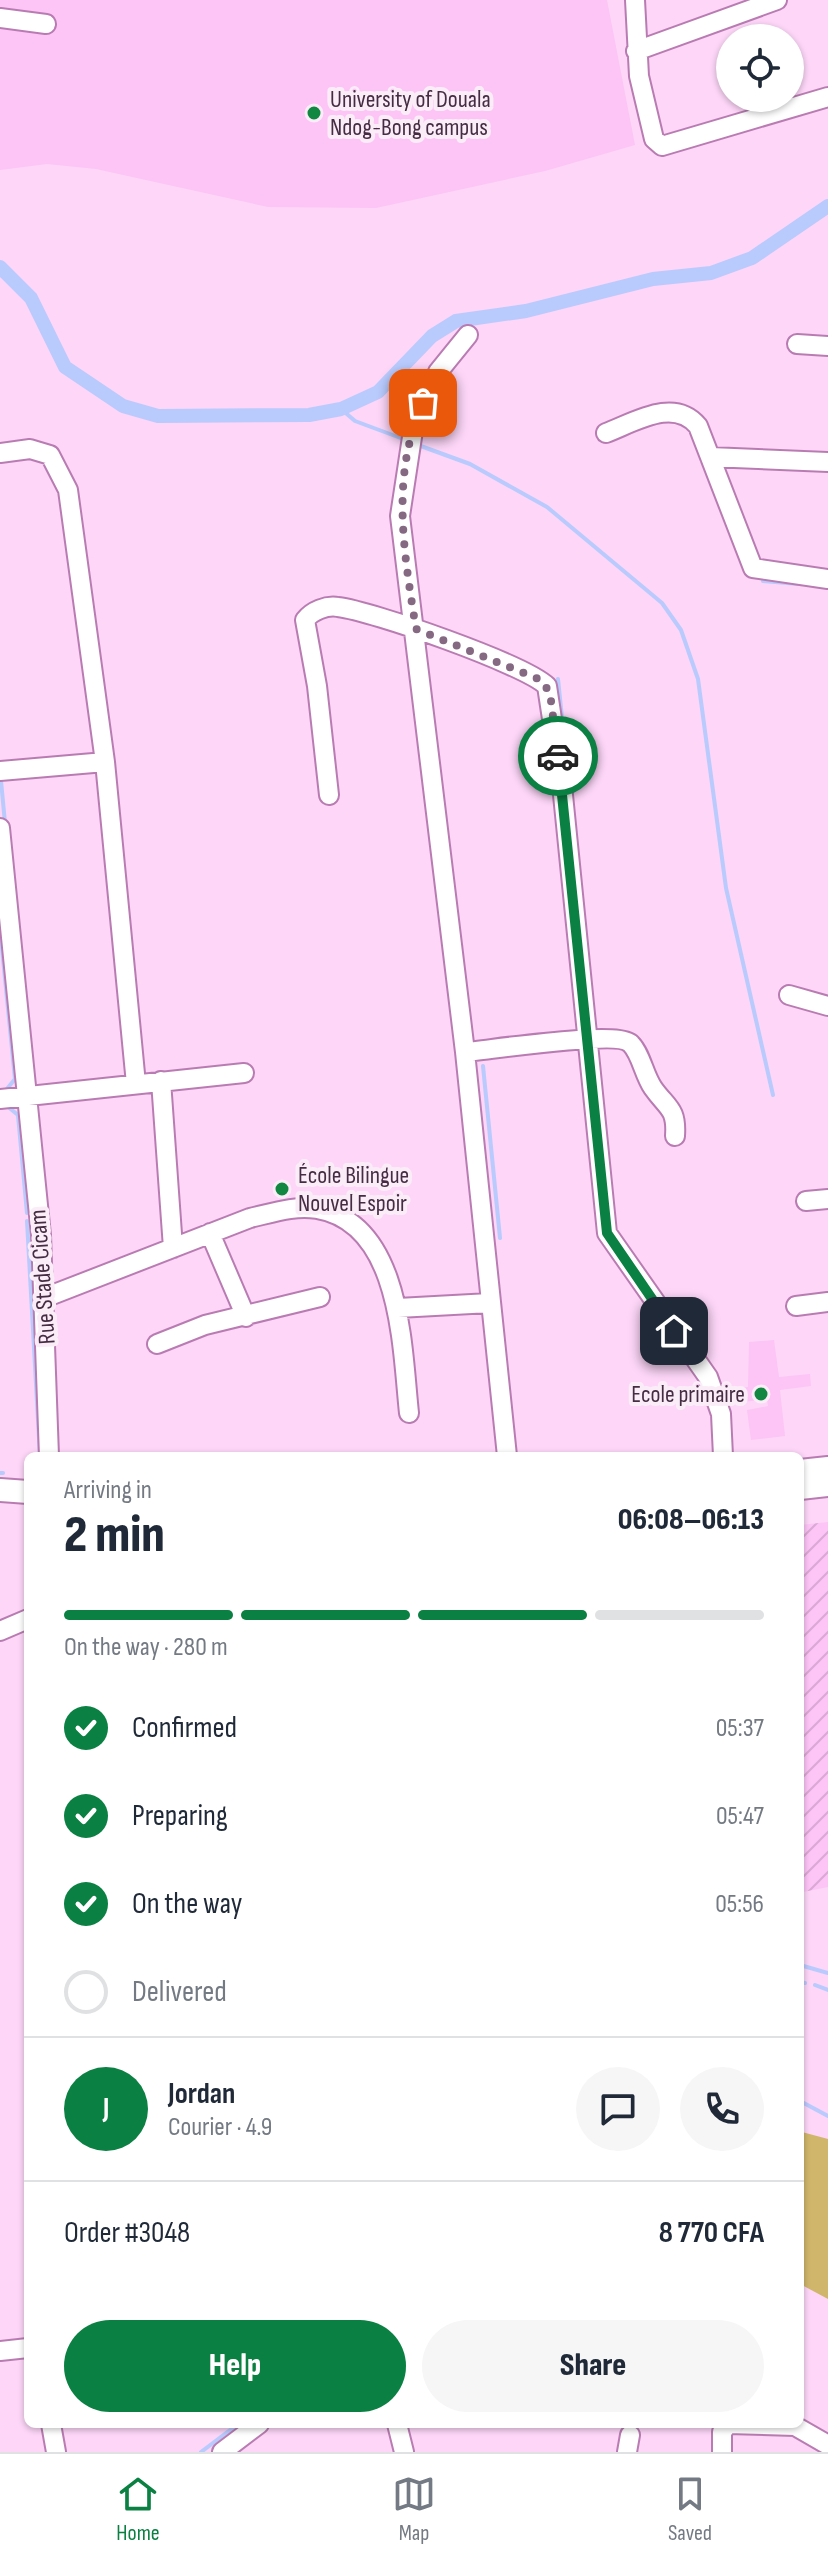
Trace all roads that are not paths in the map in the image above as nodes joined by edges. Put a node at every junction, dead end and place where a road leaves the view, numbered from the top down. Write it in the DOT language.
graph roads {
  1 [pos="635,0"];
  2 [pos="777,0"];
  3 [pos="0,18"];
  4 [pos="46,24"];
  5 [pos="636,51"];
  6 [pos="828,97"];
  7 [pos="468,335"];
  8 [pos="797,344"];
  9 [pos="828,346"];
  10 [pos="606,433"];
  11 [pos="0,453"];
  12 [pos="710,457"];
  13 [pos="828,462"];
  14 [pos="828,579"];
  15 [pos="416,629"];
  16 [pos="105,762"];
  17 [pos="0,771"];
  18 [pos="329,795"];
  19 [pos="0,828"];
  20 [pos="789,995"];
  21 [pos="828,1006"];
  22 [pos="589,1039"];
  23 [pos="465,1052"];
  24 [pos="244,1073"];
  25 [pos="161,1081"];
  26 [pos="136,1084"];
  27 [pos="27,1098"];
  28 [pos="0,1099"];
  29 [pos="675,1136"];
  30 [pos="828,1199"];
  31 [pos="806,1201"];
  32 [pos="210,1233"];
  33 [pos="173,1248"];
  34 [pos="320,1297"];
  35 [pos="44,1298"];
  36 [pos="828,1302"];
  37 [pos="490,1303"];
  38 [pos="796,1306"];
  39 [pos="398,1308"];
  40 [pos="246,1317"];
  41 [pos="157,1344"];
  42 [pos="409,1413"];
  43 [pos="49,1452"];
  44 [pos="507,1452"];
  45 [pos="723,1452"];
  46 [pos="828,1468"];
  47 [pos="804,1471"];
  48 [pos="0,1478"];
  49 [pos="24,1479"];
  50 [pos="828,1485"];
  51 [pos="804,1488"];
  52 [pos="0,1490"];
  53 [pos="24,1492"];
  54 [pos="24,1621"];
  55 [pos="0,1631"];
  56 [pos="24,2348"];
  57 [pos="0,2351"];
  58 [pos="52,2428"];
  59 [pos="254,2428"];
  60 [pos="398,2428"];
  61 [pos="725,2428"];
  62 [pos="798,2428"];
  63 [pos="828,2445"];
  64 [pos="56,2452"];
  65 [pos="222,2452"];
  66 [pos="404,2452"];
  67 [pos="722,2452"];
  1 -- 5 [label="street"];
  2 -- 5 [label="street"];
  3 -- 4 [label="street"];
  5 -- 6 [label="street"];
  7 -- 15 [label="street"];
  8 -- 9 [label="street"];
  10 -- 12 [label="street"];
  11 -- 16 [label="street"];
  12 -- 13 [label="street"];
  12 -- 14 [label="street"];
  15 -- 18 [label="street"];
  15 -- 22 [label="street"];
  15 -- 23 [label="street"];
  16 -- 17 [label="street"];
  16 -- 26 [label="street"];
  19 -- 27 [label="street, Rue Stade Cicam"];
  20 -- 21 [label="street"];
  22 -- 23 [label="street"];
  22 -- 29 [label="street"];
  22 -- 45 [label="street"];
  23 -- 37 [label="street"];
  24 -- 25 [label="street"];
  25 -- 26 [label="street"];
  25 -- 33 [label="street"];
  26 -- 27 [label="street"];
  27 -- 28 [label="street"];
  27 -- 35 [label="street, Rue Stade Cicam"];
  30 -- 31 [label="street"];
  32 -- 33 [label="street"];
  32 -- 39 [label="street"];
  32 -- 40 [label="street"];
  33 -- 35 [label="street"];
  34 -- 40 [label="street"];
  35 -- 43 [label="street, Rue Stade Cicam"];
  36 -- 38 [label="street"];
  37 -- 39 [label="street"];
  37 -- 44 [label="street"];
  39 -- 42 [label="street"];
  40 -- 41 [label="street"];
  46 -- 47 [label="main road"];
  48 -- 49 [label="main road"];
  50 -- 51 [label="main road"];
  52 -- 53 [label="main road"];
  54 -- 55 [label="street"];
  56 -- 57 [label="street"];
  58 -- 64 [label="street"];
  59 -- 65 [label="street"];
  60 -- 66 [label="street"];
  61 -- 67 [label="street"];
  62 -- 63 [label="street"];
}
